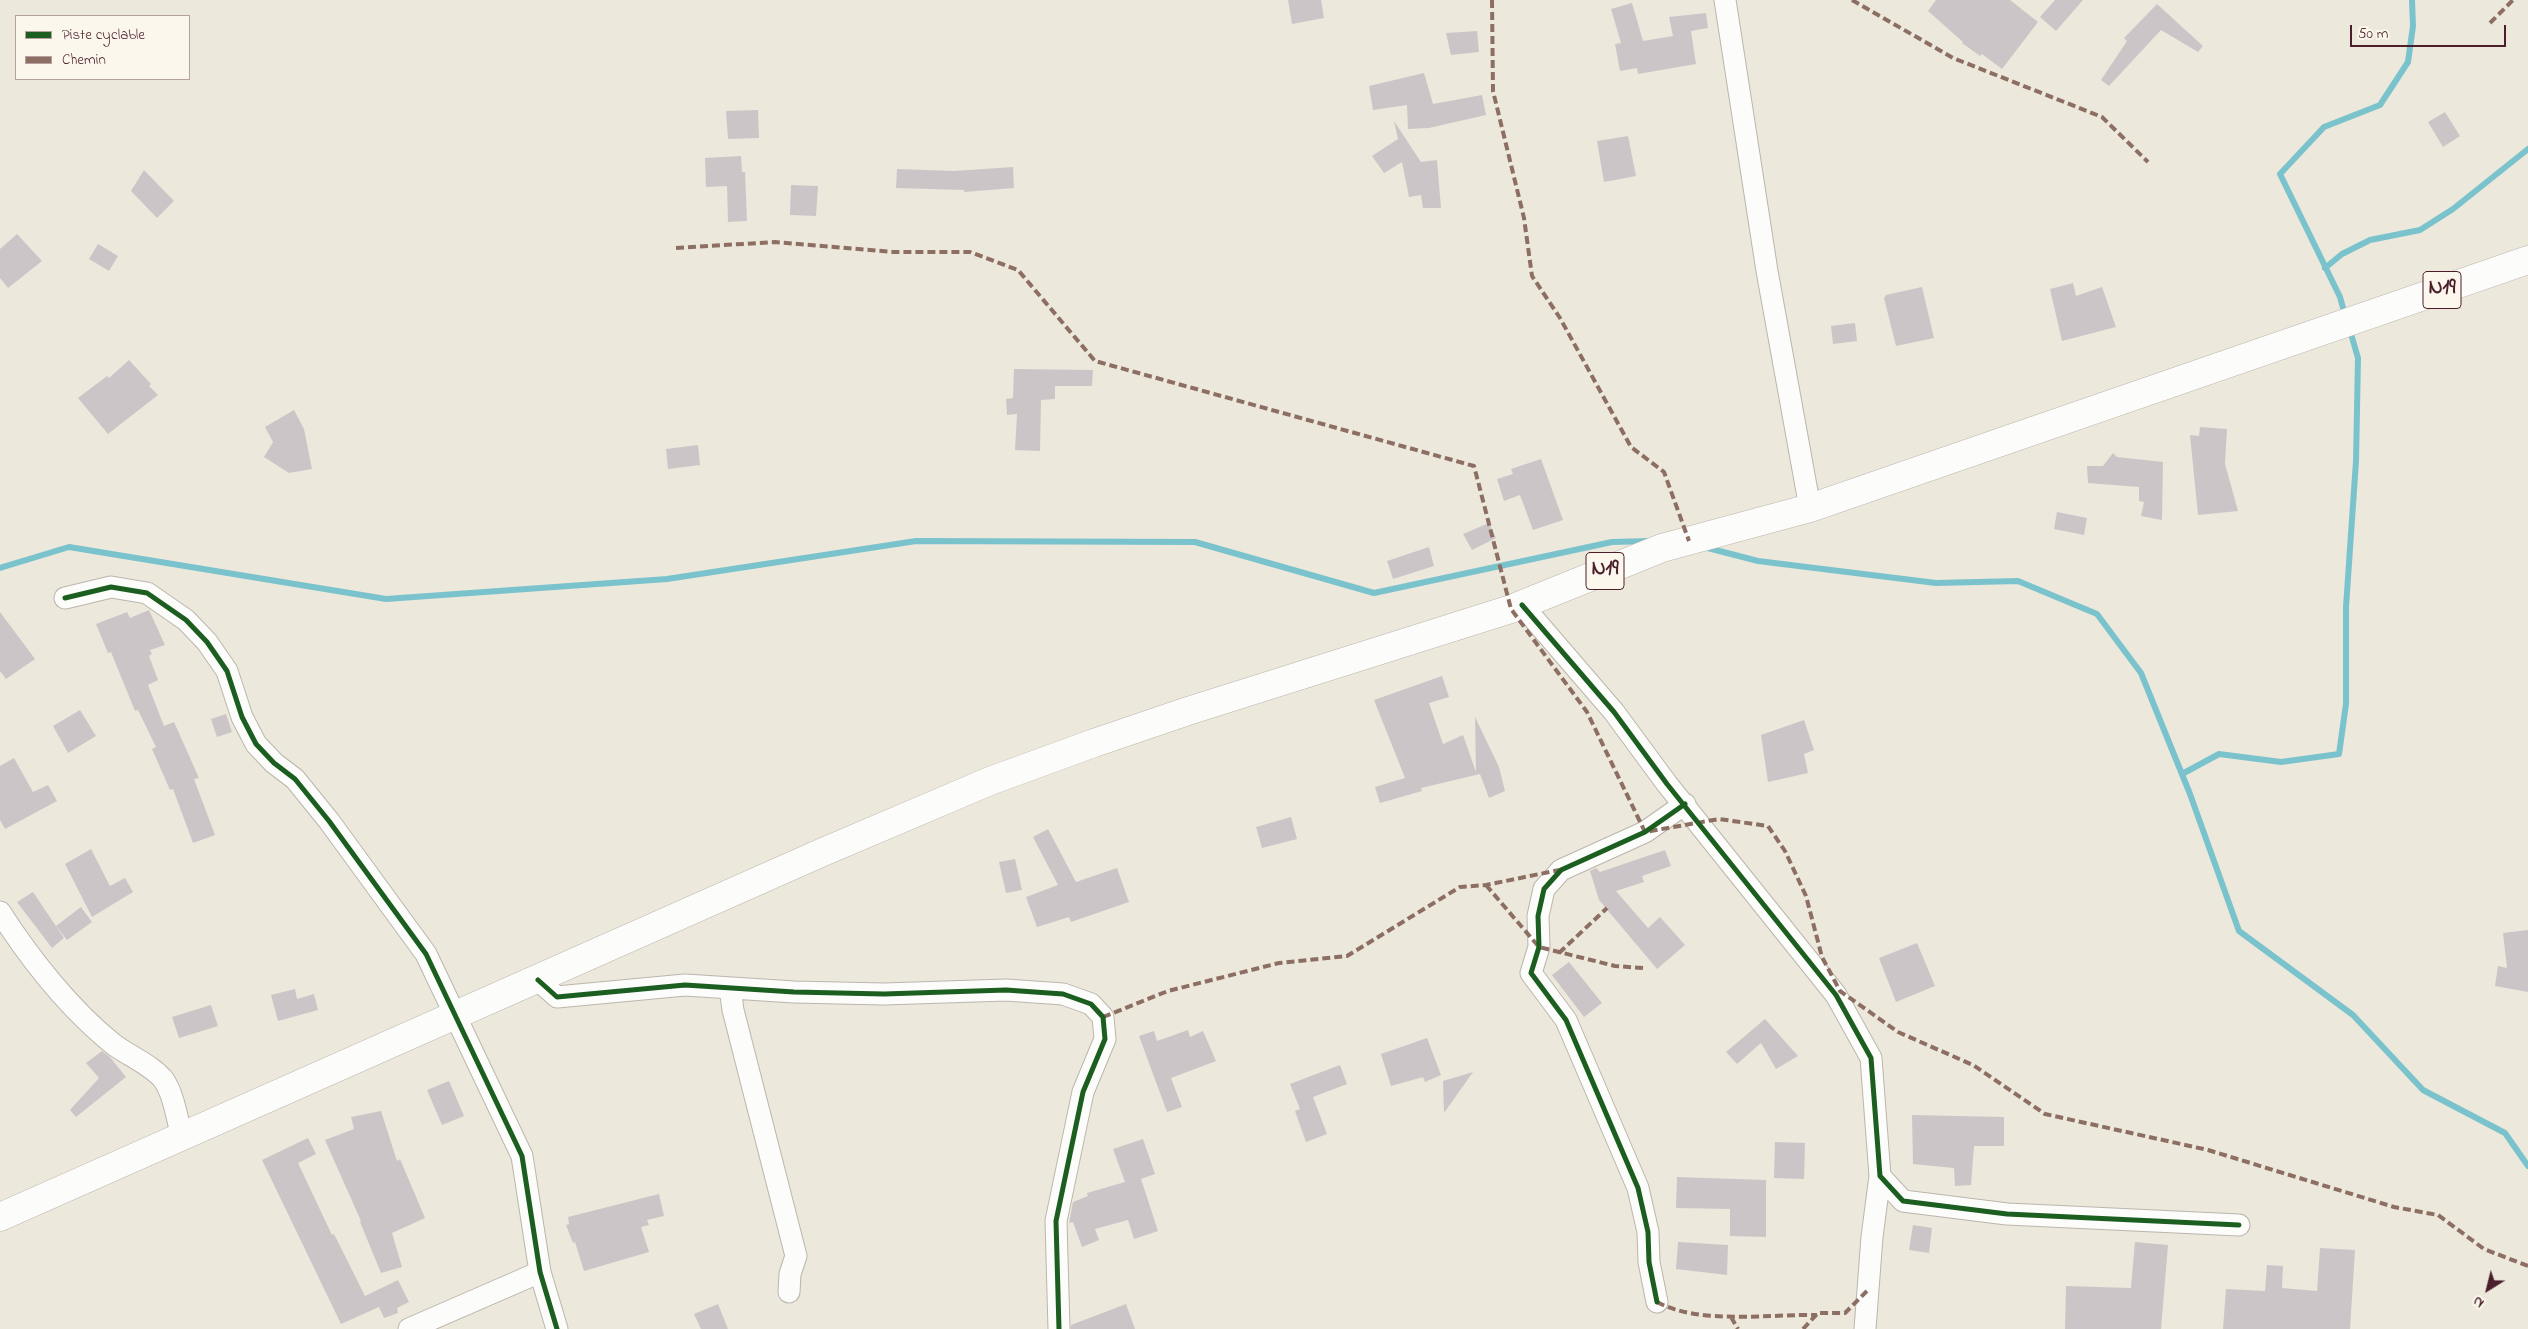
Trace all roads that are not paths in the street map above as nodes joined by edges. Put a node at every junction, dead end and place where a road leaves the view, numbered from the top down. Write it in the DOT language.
graph roads {
  1 [pos="1725,0"];
  2 [pos="2528,260"];
  3 [pos="1810,508"];
  4 [pos="65,598"];
  5 [pos="1522,604"];
  6 [pos="1685,804"];
  7 [pos="0,912"];
  8 [pos="538,980"];
  9 [pos="730,988"];
  10 [pos="455,1017"];
  11 [pos="182,1137"];
  12 [pos="1880,1176"];
  13 [pos="0,1217"];
  14 [pos="2239,1225"];
  15 [pos="540,1272"];
  16 [pos="788,1292"];
  17 [pos="1657,1302"];
  18 [pos="409,1329"];
  19 [pos="557,1329"];
  20 [pos="1059,1329"];
  21 [pos="1866,1329"];
  1 -- 3 [label="street"];
  2 -- 3 [label="main road, N19"];
  3 -- 5 [label="main road, N19"];
  4 -- 10 [label="street"];
  5 -- 6 [label="street"];
  5 -- 8 [label="main road, N19"];
  6 -- 12 [label="street"];
  6 -- 17 [label="street"];
  7 -- 11 [label="street"];
  8 -- 9 [label="street"];
  8 -- 10 [label="main road, N19"];
  9 -- 16 [label="street"];
  9 -- 20 [label="street"];
  10 -- 11 [label="main road, N19"];
  10 -- 15 [label="street"];
  11 -- 13 [label="main road, N19"];
  12 -- 14 [label="street"];
  12 -- 21 [label="street"];
  15 -- 18 [label="street"];
  15 -- 19 [label="street"];
}
